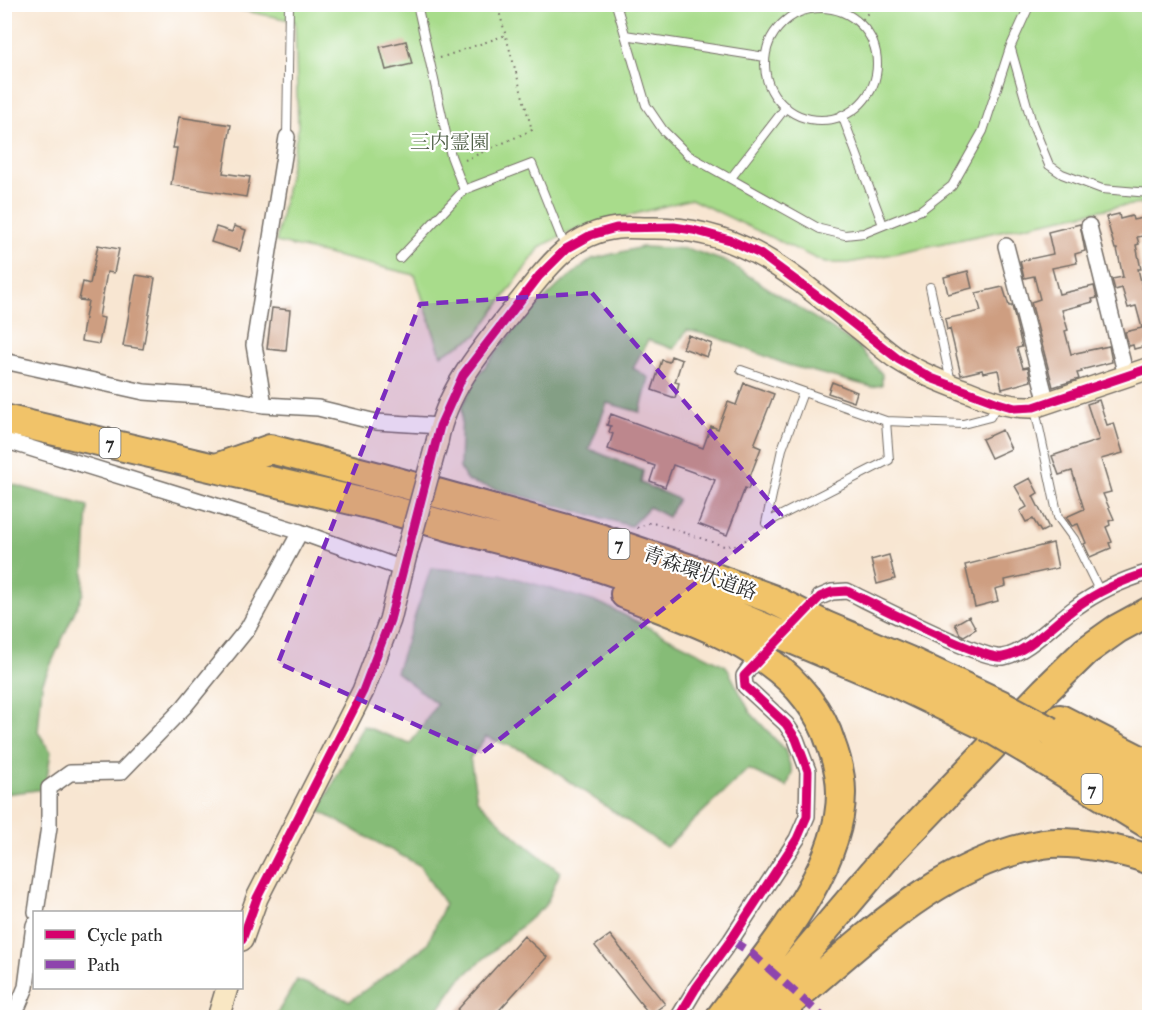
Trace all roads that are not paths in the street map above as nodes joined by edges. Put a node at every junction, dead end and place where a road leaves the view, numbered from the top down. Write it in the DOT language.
graph roads {
  1 [pos="289,4"];
  2 [pos="417,4"];
  3 [pos="616,4"];
  4 [pos="1030,4"];
  5 [pos="624,35"];
  6 [pos="1010,48"];
  7 [pos="765,57"];
  8 [pos="786,107"];
  9 [pos="842,115"];
  10 [pos="287,137"];
  11 [pos="731,178"];
  12 [pos="464,190"];
  13 [pos="1149,193"];
  14 [pos="883,225"];
  15 [pos="1089,226"];
  16 [pos="1006,246"];
  17 [pos="566,249"];
  18 [pos="400,258"];
  19 [pos="930,287"];
  20 [pos="4,362"];
  21 [pos="1149,368"];
  22 [pos="741,370"];
  23 [pos="1126,376"];
  24 [pos="952,386"];
  25 [pos="803,392"];
  26 [pos="998,403"];
  27 [pos="264,405"];
  28 [pos="1040,405"];
  29 [pos="886,421"];
  30 [pos="9,422"];
  31 [pos="439,434"];
  32 [pos="216,468"];
  33 [pos="462,530"];
  34 [pos="300,532"];
  35 [pos="404,562"];
  36 [pos="1149,572"];
  37 [pos="1100,592"];
  38 [pos="820,597"];
  39 [pos="1149,611"];
  40 [pos="1149,625"];
  41 [pos="751,666"];
  42 [pos="1001,709"];
  43 [pos="1047,734"];
  44 [pos="1149,765"];
  45 [pos="1149,799"];
  46 [pos="1149,825"];
  47 [pos="1149,860"];
  48 [pos="36,911"];
  49 [pos="33,933"];
  50 [pos="243,937"];
  51 [pos="226,989"];
  52 [pos="776,1006"];
  53 [pos="13,1017"];
  54 [pos="218,1017"];
  55 [pos="678,1017"];
  56 [pos="720,1017"];
  57 [pos="750,1017"];
  1 -- 10 [label="lane"];
  2 -- 12 [label="lane"];
  3 -- 5 [label="lane"];
  4 -- 6 [label="lane"];
  5 -- 7 [label="lane"];
  5 -- 11 [label="lane"];
  6 -- 13 [label="lane"];
  6 -- 14 [label="lane"];
  7 -- 8 [label="lane"];
  7 -- 9 [label="lane"];
  8 -- 9 [label="lane"];
  8 -- 11 [label="lane"];
  9 -- 14 [label="lane"];
  10 -- 27 [label="street"];
  11 -- 14 [label="lane"];
  12 -- 17 [label="lane"];
  12 -- 18 [label="lane"];
  15 -- 23 [label="street"];
  16 -- 28 [label="street"];
  17 -- 24 [label="street"];
  17 -- 31 [label="street"];
  19 -- 24 [label="lane"];
  20 -- 27 [label="street"];
  21 -- 23 [label="street"];
  22 -- 25 [label="lane"];
  23 -- 28 [label="street"];
  24 -- 26 [label="street"];
  25 -- 29 [label="lane"];
  25 -- 29 [label="lane"];
  26 -- 28 [label="street"];
  26 -- 29 [label="lane"];
  27 -- 31 [label="street"];
  28 -- 37 [label="lane"];
  30 -- 32 [label="highway, 青森環状道路 / 7"];
  30 -- 34 [label="street"];
  31 -- 35 [label="street, bridge"];
  32 -- 33 [label="highway, 青森環状道路 / 7"];
  32 -- 42 [label="highway, 青森環状道路 / 7"];
  33 -- 42 [label="highway, 青森環状道路 / 7"];
  33 -- 56 [label="highway"];
  34 -- 35 [label="street"];
  34 -- 48 [label="street"];
  35 -- 50 [label="street"];
  36 -- 37 [label="street"];
  37 -- 38 [label="street"];
  39 -- 52 [label="highway"];
  40 -- 52 [label="highway"];
  41 -- 55 [label="street"];
  42 -- 43 [label="highway"];
  42 -- 43 [label="highway, 青森環状道路 / 7, bridge"];
  43 -- 44 [label="highway"];
  43 -- 45 [label="highway, 青森環状道路 / 7"];
  43 -- 46 [label="highway, 青森環状道路 / 7"];
  47 -- 52 [label="highway"];
  49 -- 53 [label="street"];
  51 -- 54 [label="street"];
  52 -- 57 [label="highway"];
}
